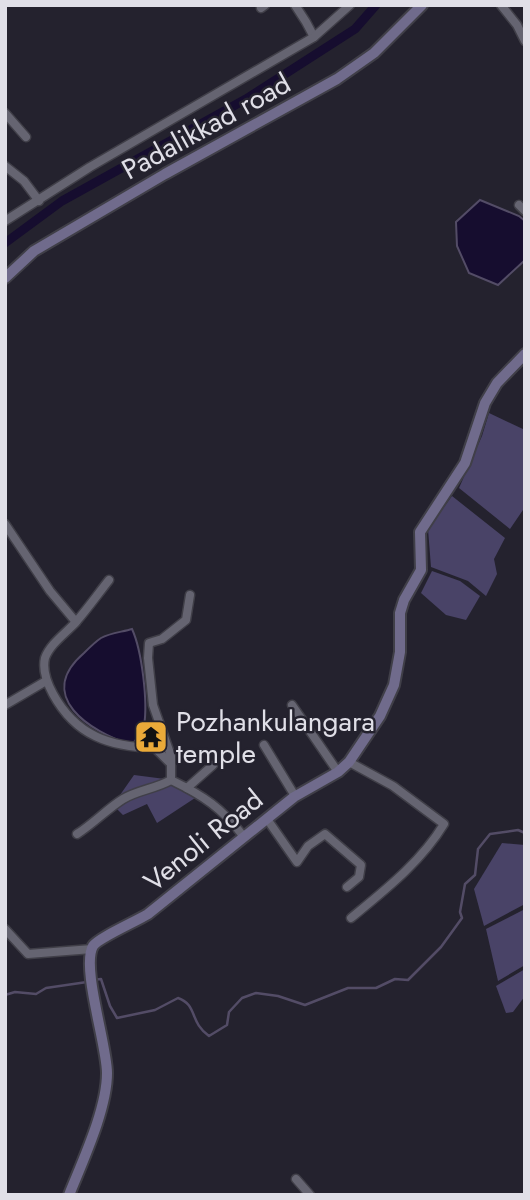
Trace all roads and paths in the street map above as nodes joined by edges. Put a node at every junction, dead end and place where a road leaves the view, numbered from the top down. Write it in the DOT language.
graph roads {
  1 [pos="295,5"];
  2 [pos="350,5"];
  3 [pos="422,5"];
  4 [pos="501,5"];
  5 [pos="314,37"];
  6 [pos="525,41"];
  7 [pos="5,113"];
  8 [pos="26,137"];
  9 [pos="5,166"];
  10 [pos="38,201"];
  11 [pos="5,221"];
  12 [pos="5,278"];
  13 [pos="525,354"];
  14 [pos="5,524"];
  15 [pos="109,580"];
  16 [pos="190,595"];
  17 [pos="76,622"];
  18 [pos="46,681"];
  19 [pos="5,705"];
  20 [pos="292,705"];
  21 [pos="166,743"];
  22 [pos="264,746"];
  23 [pos="155,748"];
  24 [pos="169,762"];
  25 [pos="349,762"];
  26 [pos="214,765"];
  27 [pos="338,772"];
  28 [pos="170,780"];
  29 [pos="187,788"];
  30 [pos="295,796"];
  31 [pos="267,819"];
  32 [pos="77,834"];
  33 [pos="244,837"];
  34 [pos="347,887"];
  35 [pos="351,918"];
  36 [pos="5,929"];
  37 [pos="92,949"];
  38 [pos="296,1179"];
  39 [pos="69,1195"];
  40 [pos="310,1195"];
  1 -- 5 [label="street"];
  2 -- 5 [label="street"];
  3 -- 12 [label="street, Padalikkad road"];
  4 -- 6 [label="street"];
  5 -- 10 [label="street"];
  7 -- 8 [label="street"];
  9 -- 10 [label="street"];
  10 -- 11 [label="street"];
  13 -- 25 [label="street, Venoli Road"];
  14 -- 17 [label="street"];
  15 -- 17 [label="street"];
  16 -- 21 [label="street"];
  17 -- 18 [label="street"];
  18 -- 19 [label="street"];
  18 -- 23 [label="street"];
  20 -- 27 [label="street"];
  21 -- 23 [label="street"];
  21 -- 24 [label="street"];
  22 -- 30 [label="street"];
  23 -- 24 [label="street"];
  24 -- 28 [label="street"];
  25 -- 27 [label="street, Venoli Road"];
  25 -- 35 [label="street"];
  26 -- 29 [label="street"];
  27 -- 30 [label="street, Venoli Road"];
  28 -- 29 [label="street"];
  28 -- 32 [label="street"];
  29 -- 33 [label="street"];
  30 -- 31 [label="street, Venoli Road"];
  31 -- 33 [label="street, Venoli Road"];
  31 -- 34 [label="street"];
  33 -- 37 [label="street, Venoli Road"];
  36 -- 37 [label="street"];
  37 -- 39 [label="street"];
  38 -- 40 [label="street"];
}
